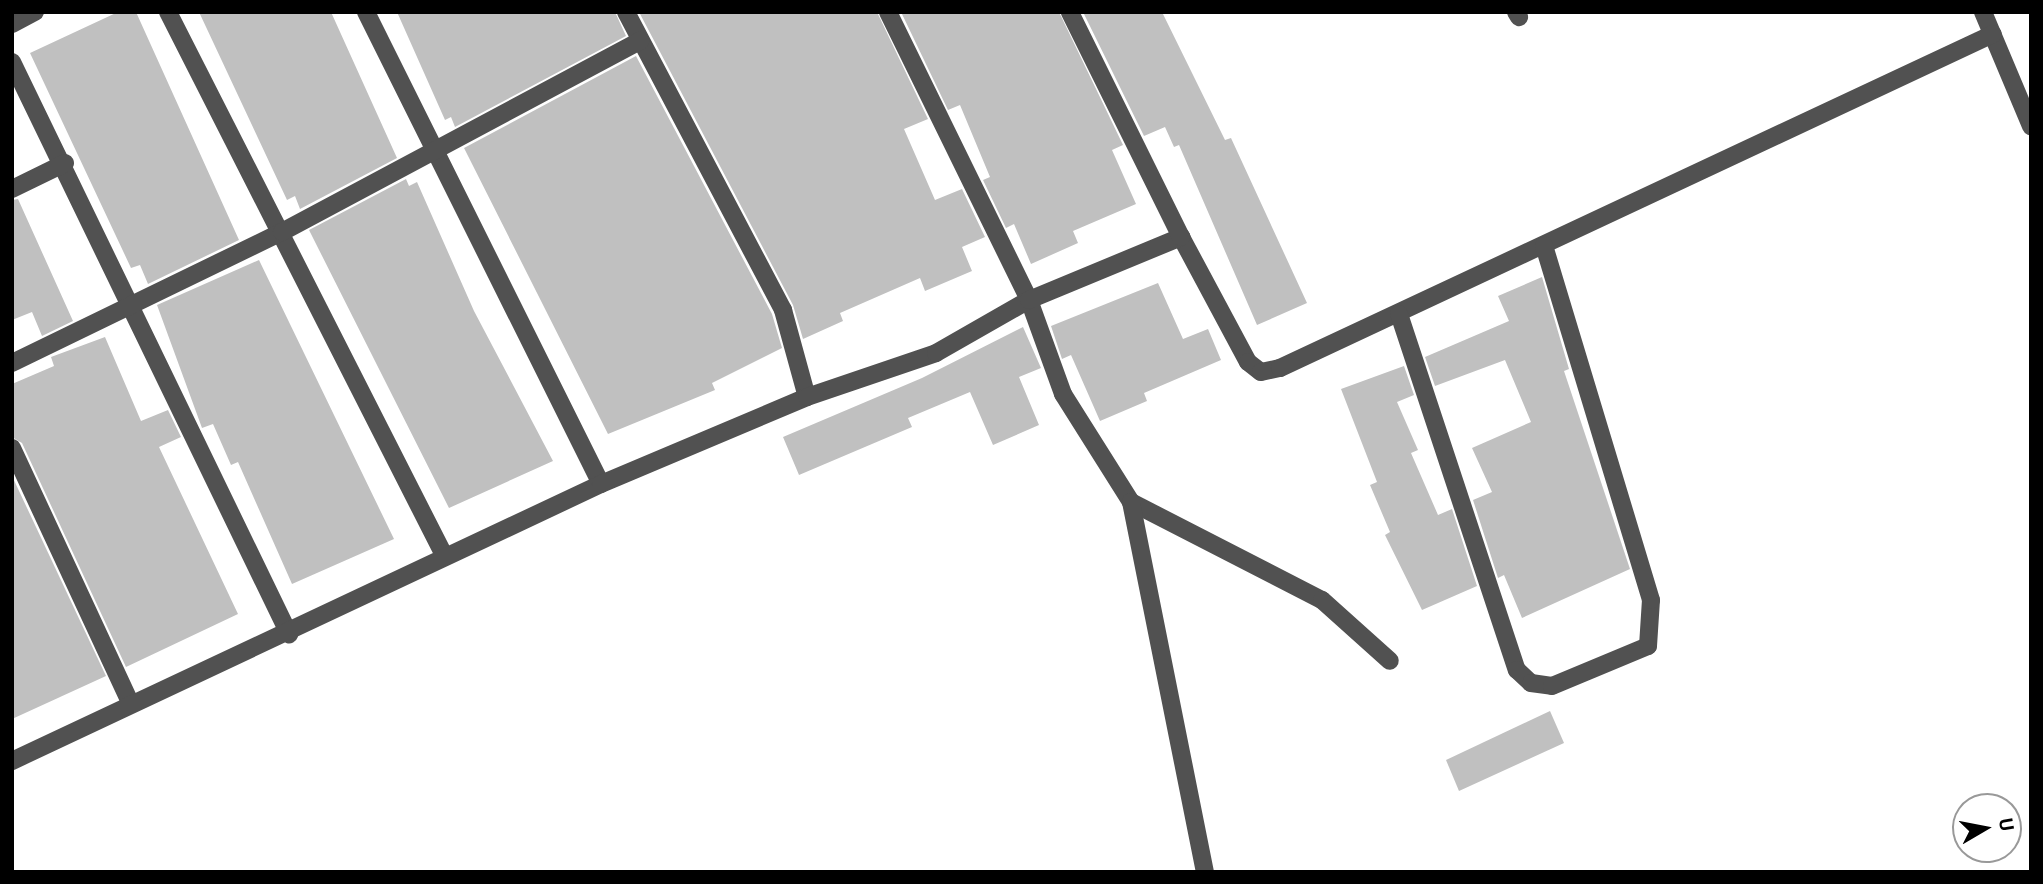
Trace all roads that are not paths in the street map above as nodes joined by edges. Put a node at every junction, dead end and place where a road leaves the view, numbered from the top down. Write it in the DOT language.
graph roads {
  1 [pos="35,12"];
  2 [pos="169,12"];
  3 [pos="366,12"];
  4 [pos="626,12"];
  5 [pos="888,12"];
  6 [pos="1070,12"];
  7 [pos="1983,12"];
  8 [pos="12,24"];
  9 [pos="1993,34"];
  10 [pos="640,41"];
  11 [pos="12,62"];
  12 [pos="2031,126"];
  13 [pos="436,149"];
  14 [pos="65,163"];
  15 [pos="12,189"];
  16 [pos="282,232"];
  17 [pos="1181,237"];
  18 [pos="1544,246"];
  19 [pos="1029,300"];
  20 [pos="132,301"];
  21 [pos="1399,314"];
  22 [pos="12,363"];
  23 [pos="807,397"];
  24 [pos="12,448"];
  25 [pos="601,484"];
  26 [pos="1131,502"];
  27 [pos="444,555"];
  28 [pos="289,634"];
  29 [pos="1390,661"];
  30 [pos="131,704"];
  31 [pos="12,761"];
  32 [pos="1205,872"];
  1 -- 8 [label="street"];
  2 -- 16 [label="street"];
  3 -- 13 [label="street"];
  4 -- 10 [label="street"];
  5 -- 19 [label="street"];
  6 -- 17 [label="street"];
  7 -- 9 [label="street"];
  9 -- 12 [label="street"];
  9 -- 18 [label="street"];
  10 -- 13 [label="street"];
  10 -- 23 [label="street"];
  11 -- 14 [label="street"];
  13 -- 16 [label="street"];
  13 -- 25 [label="street"];
  14 -- 15 [label="street"];
  14 -- 20 [label="street"];
  16 -- 20 [label="street"];
  16 -- 27 [label="street"];
  17 -- 19 [label="street"];
  17 -- 21 [label="street"];
  18 -- 21 [label="street"];
  18 -- 21 [label="street"];
  19 -- 23 [label="street"];
  19 -- 26 [label="street"];
  20 -- 22 [label="street"];
  20 -- 28 [label="street"];
  23 -- 25 [label="street"];
  24 -- 30 [label="street"];
  25 -- 27 [label="street"];
  26 -- 29 [label="street"];
  26 -- 32 [label="street"];
  27 -- 28 [label="street"];
  28 -- 30 [label="street"];
  30 -- 31 [label="street"];
}
